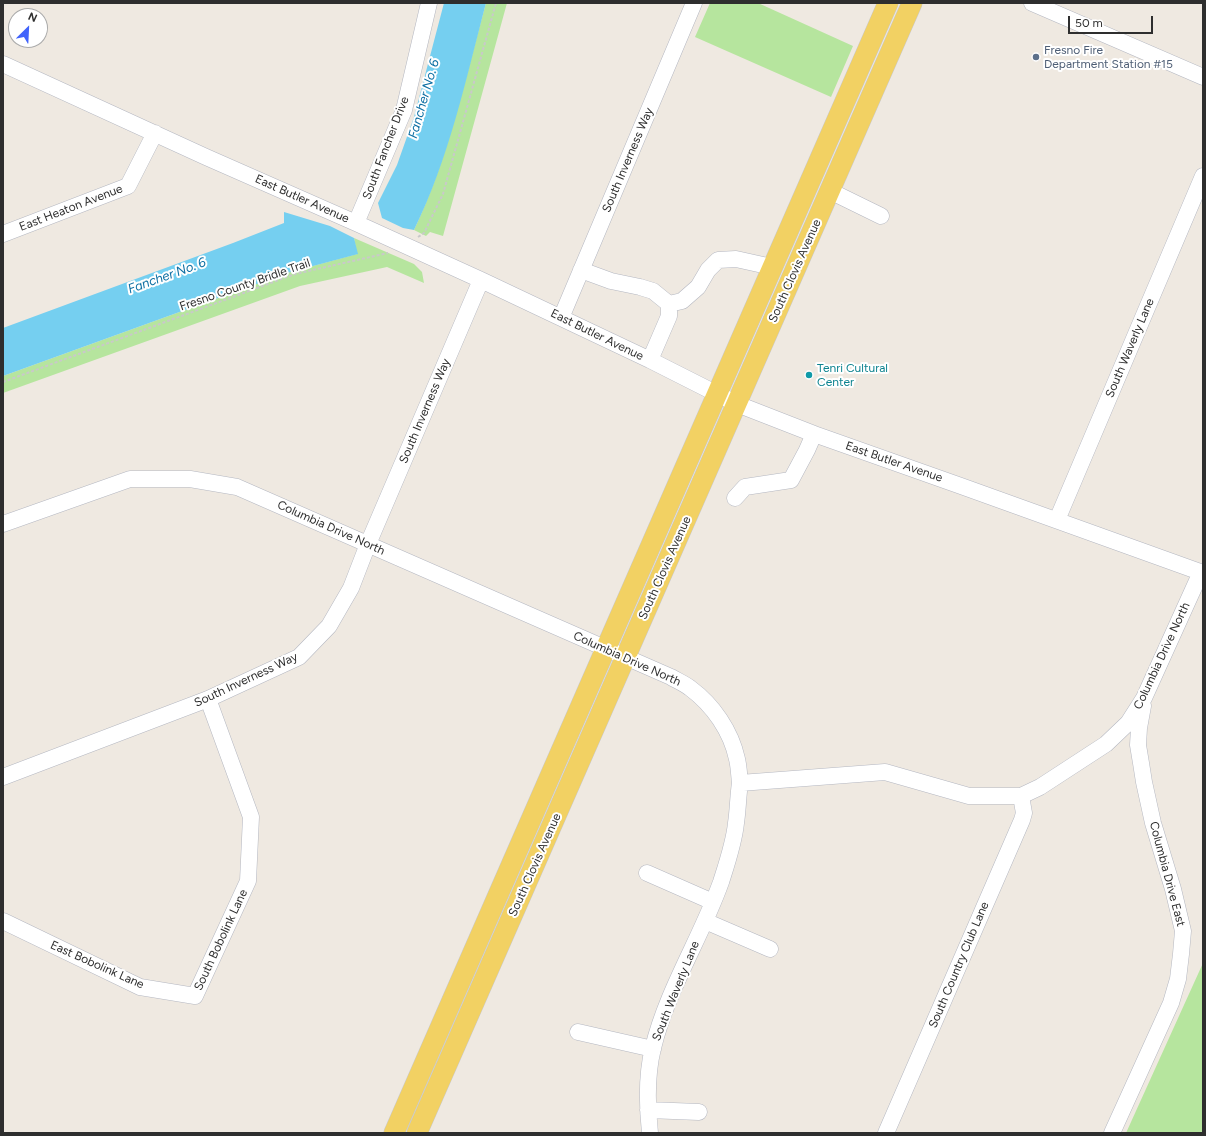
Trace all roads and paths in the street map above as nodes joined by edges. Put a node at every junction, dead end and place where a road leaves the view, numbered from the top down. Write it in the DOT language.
graph roads {
  1 [pos="429,3"];
  2 [pos="496,3"];
  3 [pos="694,3"];
  4 [pos="888,3"];
  5 [pos="912,3"];
  6 [pos="1032,3"];
  7 [pos="3,64"];
  8 [pos="1203,77"];
  9 [pos="155,133"];
  10 [pos="1203,176"];
  11 [pos="830,191"];
  12 [pos="881,216"];
  13 [pos="356,223"];
  14 [pos="3,234"];
  15 [pos="405,246"];
  16 [pos="772,268"];
  17 [pos="581,270"];
  18 [pos="481,280"];
  19 [pos="669,304"];
  20 [pos="562,318"];
  21 [pos="650,360"];
  22 [pos="3,382"];
  23 [pos="717,393"];
  24 [pos="737,404"];
  25 [pos="814,434"];
  26 [pos="735,498"];
  27 [pos="1057,520"];
  28 [pos="3,524"];
  29 [pos="368,544"];
  30 [pos="1202,572"];
  31 [pos="605,648"];
  32 [pos="626,657"];
  33 [pos="1144,698"];
  34 [pos="208,699"];
  35 [pos="3,777"];
  36 [pos="740,783"];
  37 [pos="1021,796"];
  38 [pos="646,873"];
  39 [pos="713,902"];
  40 [pos="3,921"];
  41 [pos="705,921"];
  42 [pos="770,949"];
  43 [pos="195,996"];
  44 [pos="578,1032"];
  45 [pos="653,1049"];
  46 [pos="648,1110"];
  47 [pos="699,1112"];
  48 [pos="394,1133"];
  49 [pos="417,1133"];
  50 [pos="650,1133"];
  51 [pos="886,1133"];
  52 [pos="1112,1133"];
  1 -- 13 [label="street, South Fancher Drive"];
  2 -- 15 [label="path, Fresno County Bridle Trail"];
  3 -- 17 [label="street, South Inverness Way"];
  4 -- 16 [label="main road, South Clovis Avenue"];
  5 -- 11 [label="main road, South Clovis Avenue"];
  6 -- 8 [label="street"];
  7 -- 9 [label="street, East Butler Avenue"];
  9 -- 13 [label="street, East Butler Avenue"];
  9 -- 14 [label="street, East Heaton Avenue"];
  10 -- 27 [label="street, South Waverly Lane"];
  11 -- 12 [label="street"];
  11 -- 24 [label="main road, South Clovis Avenue"];
  13 -- 15 [label="street, East Butler Avenue"];
  15 -- 18 [label="street, East Butler Avenue"];
  15 -- 22 [label="path, Fresno County Bridle Trail"];
  16 -- 19 [label="street"];
  16 -- 23 [label="main road, South Clovis Avenue"];
  17 -- 19 [label="street"];
  17 -- 20 [label="street, South Inverness Way"];
  18 -- 20 [label="street, East Butler Avenue"];
  18 -- 29 [label="street, South Inverness Way"];
  19 -- 21 [label="street"];
  20 -- 21 [label="street, East Butler Avenue"];
  21 -- 23 [label="street, East Butler Avenue"];
  23 -- 24 [label="street, East Butler Avenue"];
  23 -- 31 [label="main road, South Clovis Avenue"];
  24 -- 25 [label="street, East Butler Avenue"];
  24 -- 32 [label="main road, South Clovis Avenue"];
  25 -- 26 [label="street"];
  25 -- 27 [label="street, East Butler Avenue"];
  27 -- 30 [label="street, East Butler Avenue"];
  28 -- 29 [label="street, Columbia Drive North"];
  29 -- 31 [label="street, Columbia Drive North"];
  29 -- 34 [label="street, South Inverness Way"];
  30 -- 33 [label="street, Columbia Drive North"];
  31 -- 32 [label="street, Columbia Drive North"];
  31 -- 48 [label="main road, South Clovis Avenue"];
  32 -- 36 [label="street, Columbia Drive North"];
  32 -- 49 [label="main road, South Clovis Avenue"];
  33 -- 37 [label="street, Columbia Drive North"];
  33 -- 52 [label="street, Columbia Drive East"];
  34 -- 35 [label="street, South Inverness Way"];
  34 -- 43 [label="street, South Bobolink Lane"];
  36 -- 37 [label="street, Columbia Drive North"];
  36 -- 39 [label="street, South Waverly Lane"];
  37 -- 51 [label="street, South Country Club Lane"];
  38 -- 39 [label="street"];
  39 -- 41 [label="street, South Waverly Lane"];
  40 -- 43 [label="street, East Bobolink Lane"];
  41 -- 42 [label="street"];
  41 -- 45 [label="street, South Waverly Lane"];
  44 -- 45 [label="street"];
  45 -- 46 [label="street, South Waverly Lane"];
  46 -- 47 [label="street"];
  46 -- 50 [label="street, South Waverly Lane"];
}
